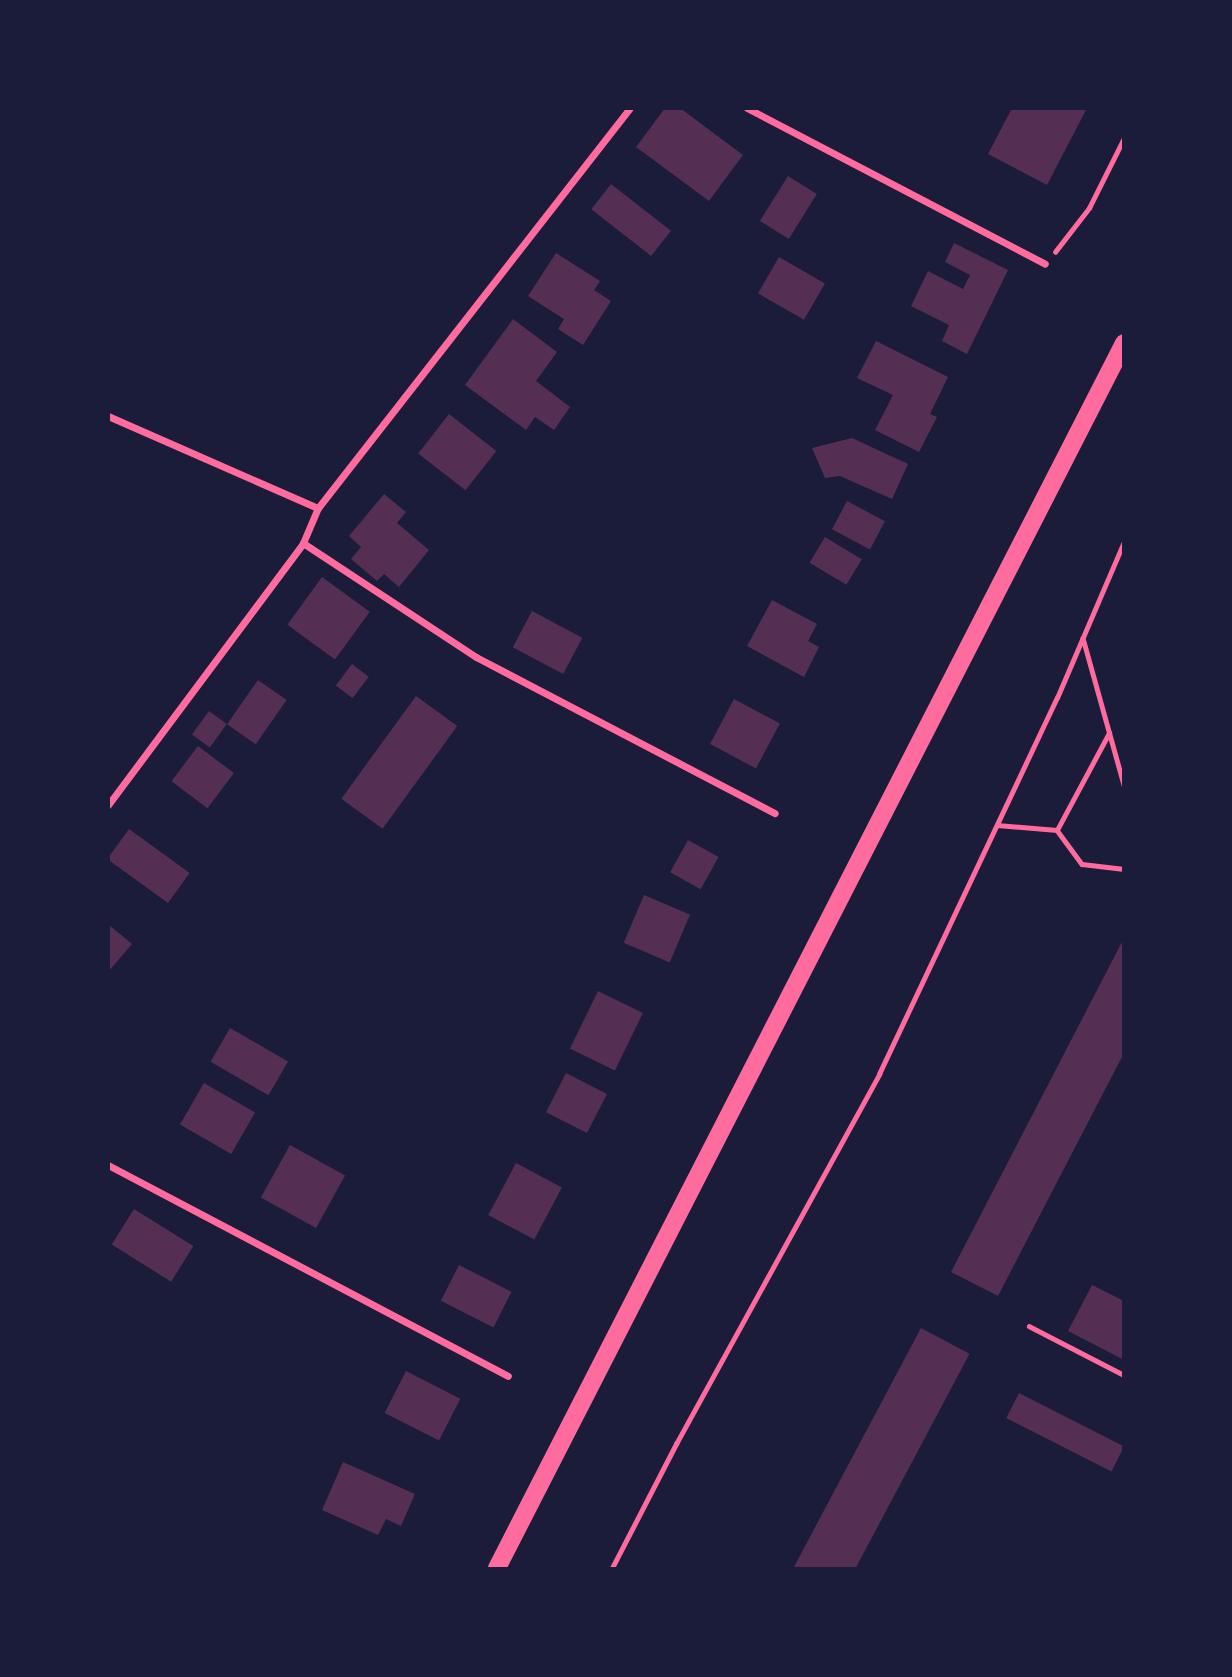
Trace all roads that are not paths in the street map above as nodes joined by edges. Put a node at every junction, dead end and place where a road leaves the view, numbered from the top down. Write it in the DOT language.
graph roads {
  1 [pos="630,108"];
  2 [pos="747,108"];
  3 [pos="1045,264"];
  4 [pos="1124,343"];
  5 [pos="108,416"];
  6 [pos="318,508"];
  7 [pos="303,543"];
  8 [pos="108,805"];
  9 [pos="775,813"];
  10 [pos="108,1165"];
  11 [pos="508,1376"];
  12 [pos="497,1569"];
  1 -- 6 [label="street"];
  2 -- 3 [label="street"];
  4 -- 12 [label="main road"];
  5 -- 6 [label="street"];
  6 -- 7 [label="street"];
  7 -- 8 [label="street"];
  7 -- 9 [label="street"];
  10 -- 11 [label="street"];
}
